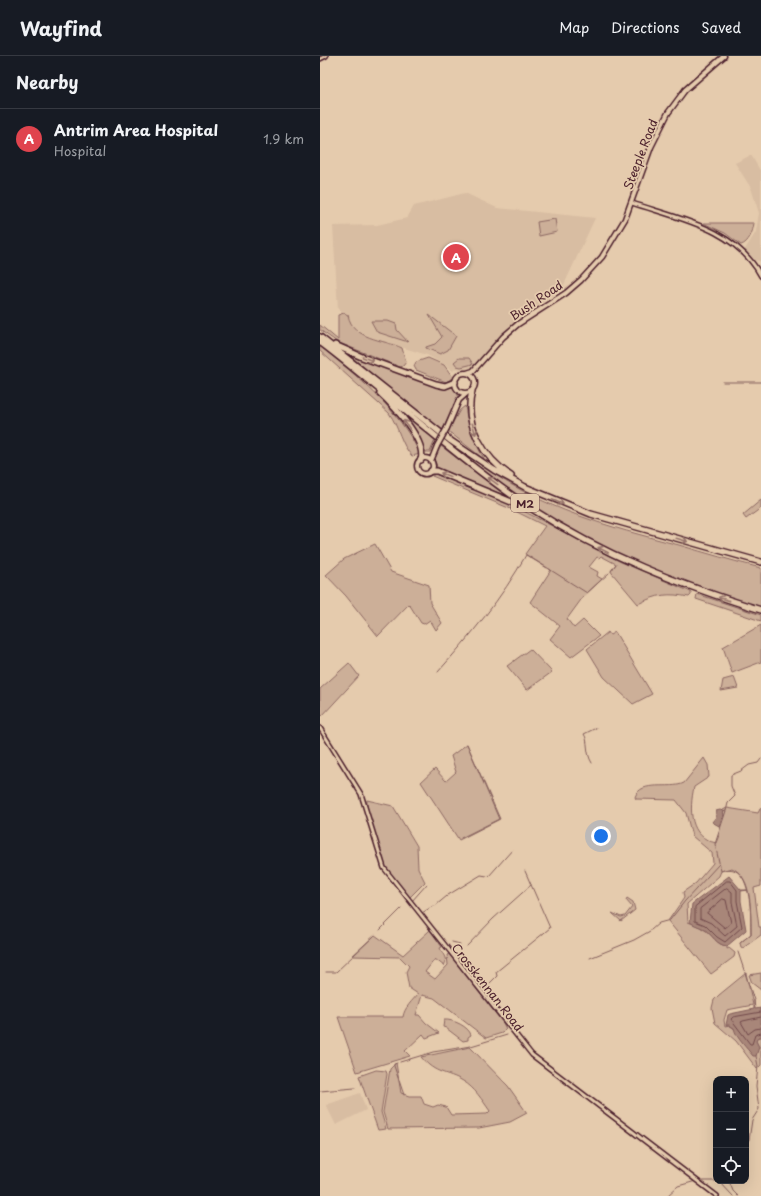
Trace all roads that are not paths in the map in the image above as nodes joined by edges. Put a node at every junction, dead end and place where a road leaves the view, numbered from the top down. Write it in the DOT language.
graph roads {
  1 [pos="326,56"];
  2 [pos="724,56"];
  3 [pos="320,59"];
  4 [pos="632,203"];
  5 [pos="761,276"];
  6 [pos="320,337"];
  7 [pos="320,342"];
  8 [pos="349,364"];
  9 [pos="473,371"];
  10 [pos="467,373"];
  11 [pos="473,376"];
  12 [pos="456,382"];
  13 [pos="459,391"];
  14 [pos="469,392"];
  15 [pos="459,400"];
  16 [pos="432,454"];
  17 [pos="423,459"];
  18 [pos="431,461"];
  19 [pos="431,471"];
  20 [pos="546,497"];
  21 [pos="552,521"];
  22 [pos="761,562"];
  23 [pos="761,610"];
  24 [pos="320,728"];
  25 [pos="717,1196"];
  1 -- 3 [label="street"];
  2 -- 4 [label="main road, Steeple Road"];
  4 -- 5 [label="street, Steeple Road"];
  4 -- 9 [label="main road, Bush Road"];
  6 -- 12 [label="highway, one-way"];
  6 -- 20 [label="highway, M2"];
  7 -- 8 [label="highway, M2"];
  17 -- 8 [label="highway, one-way"];
  21 -- 8 [label="highway, M2, one-way"];
  9 -- 10 [label="main road, Bush Road"];
  9 -- 11 [label="main road"];
  10 -- 11 [label="main road"];
  10 -- 12 [label="main road"];
  11 -- 14 [label="main road"];
  12 -- 13 [label="main road"];
  13 -- 14 [label="main road"];
  13 -- 15 [label="main road"];
  14 -- 15 [label="main road"];
  14 -- 20 [label="highway, one-way"];
  15 -- 16 [label="main road, bridge"];
  16 -- 17 [label="main road"];
  16 -- 18 [label="main road"];
  17 -- 18 [label="main road"];
  17 -- 19 [label="main road"];
  18 -- 19 [label="main road"];
  21 -- 19 [label="highway, one-way"];
  20 -- 22 [label="highway, M2, one-way"];
  23 -- 21 [label="highway, M2, one-way"];
  24 -- 25 [label="street, Crosskennan Road"];
}
